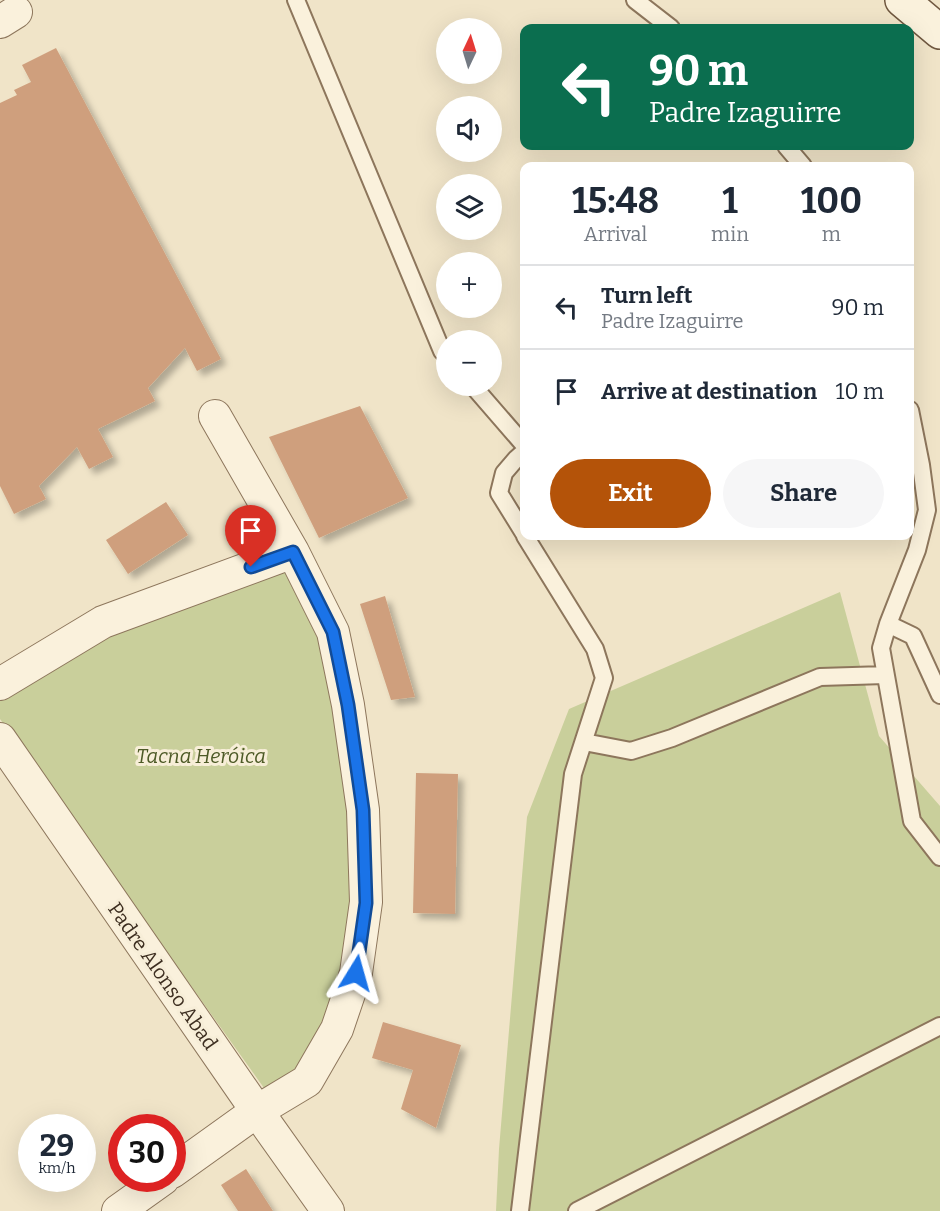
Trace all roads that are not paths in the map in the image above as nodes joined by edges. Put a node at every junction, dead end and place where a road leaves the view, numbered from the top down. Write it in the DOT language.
graph roads {
  1 [pos="296,0"];
  2 [pos="635,0"];
  3 [pos="902,0"];
  4 [pos="666,24"];
  5 [pos="940,32"];
  6 [pos="789,150"];
  7 [pos="800,162"];
  8 [pos="436,335"];
  9 [pos="482,396"];
  10 [pos="214,416"];
  11 [pos="914,430"];
  12 [pos="520,440"];
  13 [pos="520,455"];
  14 [pos="520,527"];
  15 [pos="528,540"];
  16 [pos="293,552"];
  17 [pos="888,624"];
  18 [pos="885,675"];
  19 [pos="0,684"];
  20 [pos="940,695"];
  21 [pos="0,740"];
  22 [pos="584,742"];
  23 [pos="940,857"];
  24 [pos="940,1026"];
  25 [pos="257,1112"];
  26 [pos="186,1162"];
  27 [pos="145,1192"];
  28 [pos="118,1211"];
  29 [pos="328,1211"];
  30 [pos="519,1211"];
  31 [pos="577,1211"];
  1 -- 8 [label="lane"];
  2 -- 4 [label="lane"];
  3 -- 5 [label="main road"];
  6 -- 7 [label="lane"];
  9 -- 12 [label="lane"];
  10 -- 16 [label="street"];
  11 -- 17 [label="lane"];
  13 -- 14 [label="lane"];
  15 -- 22 [label="lane"];
  16 -- 19 [label="street"];
  16 -- 25 [label="street"];
  17 -- 18 [label="lane"];
  17 -- 20 [label="lane"];
  18 -- 22 [label="lane"];
  18 -- 23 [label="lane"];
  21 -- 25 [label="street, Padre Alonso Abad"];
  22 -- 30 [label="lane"];
  24 -- 31 [label="lane"];
  25 -- 26 [label="street"];
  25 -- 29 [label="street, Padre Alonso Abad"];
  27 -- 28 [label="street"];
}
